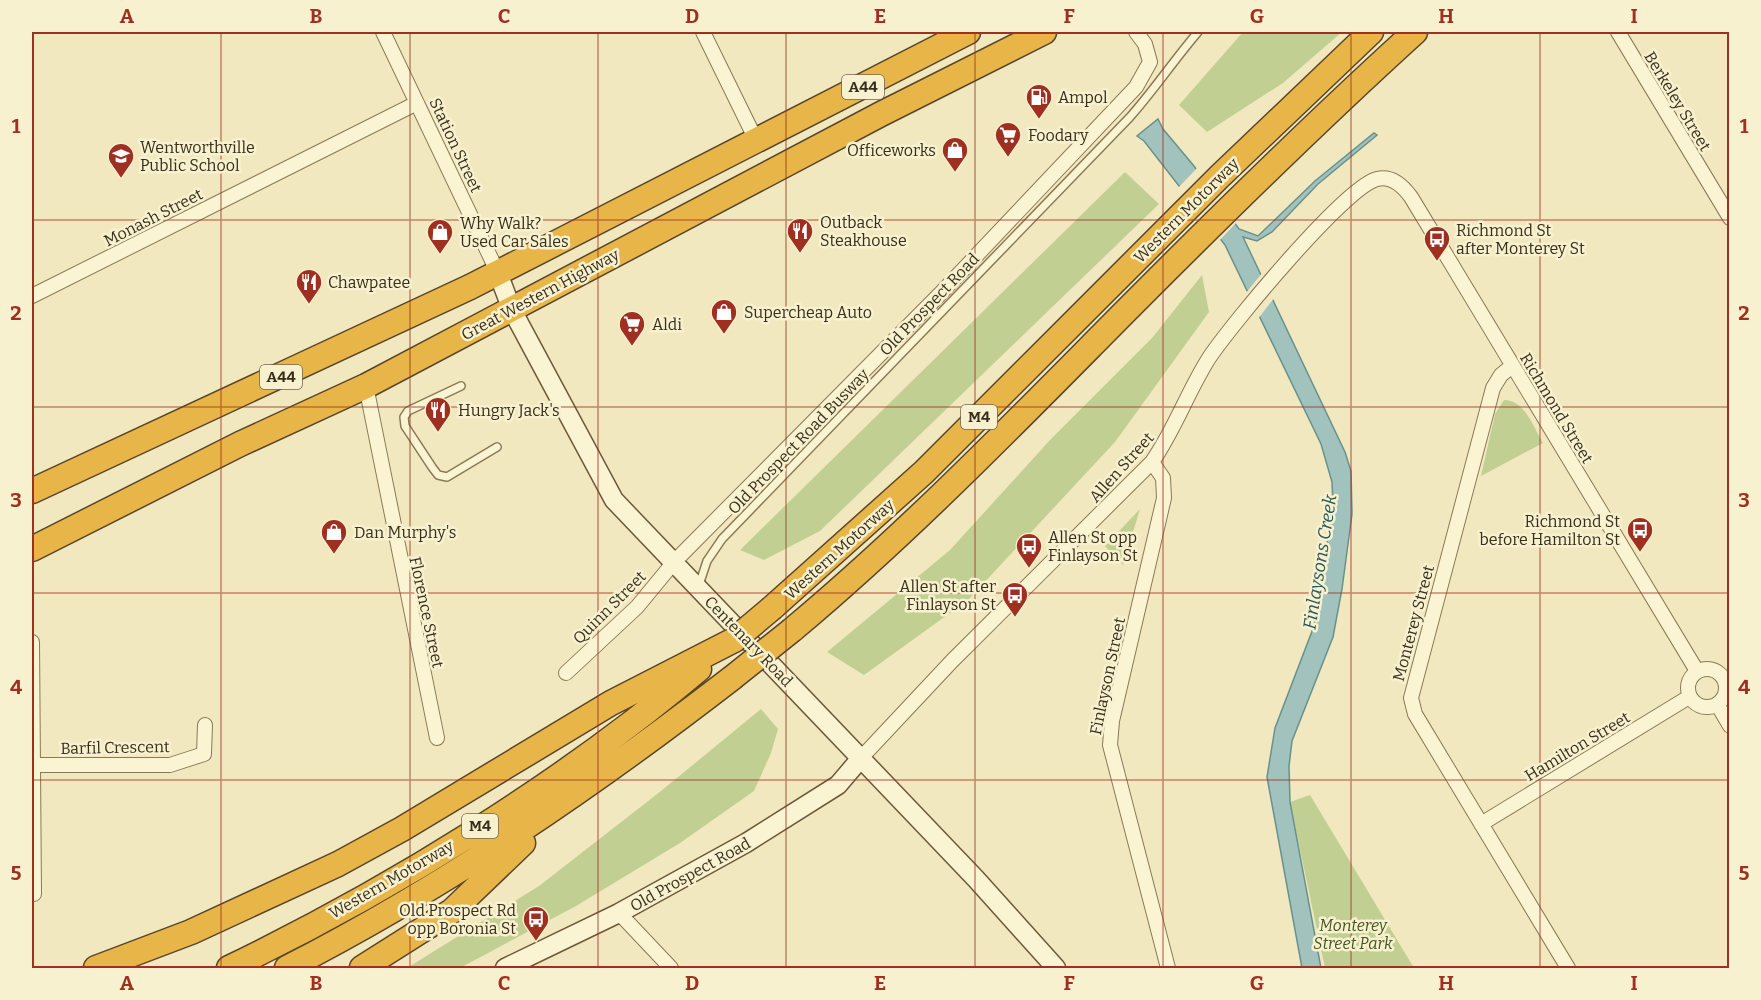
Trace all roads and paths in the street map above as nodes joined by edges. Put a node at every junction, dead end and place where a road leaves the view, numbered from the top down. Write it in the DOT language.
graph roads {
  1 [pos="383,32"];
  2 [pos="703,32"];
  3 [pos="968,32"];
  4 [pos="1044,32"];
  5 [pos="1136,32"];
  6 [pos="1198,32"];
  7 [pos="1371,32"];
  8 [pos="1414,32"];
  9 [pos="1618,32"];
  10 [pos="417,103"];
  11 [pos="757,142"];
  12 [pos="1378,179"];
  13 [pos="1730,218"];
  14 [pos="498,273"];
  15 [pos="32,296"];
  16 [pos="512,310"];
  17 [pos="1512,366"];
  18 [pos="366,386"];
  19 [pos="461,386"];
  20 [pos="497,447"];
  21 [pos="1152,462"];
  22 [pos="32,491"];
  23 [pos="32,549"];
  24 [pos="674,562"];
  25 [pos="699,588"];
  26 [pos="32,642"];
  27 [pos="711,654"];
  28 [pos="1697,671"];
  29 [pos="566,673"];
  30 [pos="1727,677"];
  31 [pos="1689,697"];
  32 [pos="1717,704"];
  33 [pos="205,725"];
  34 [pos="1730,726"];
  35 [pos="437,738"];
  36 [pos="861,758"];
  37 [pos="33,765"];
  38 [pos="566,802"];
  39 [pos="1481,824"];
  40 [pos="34,894"];
  41 [pos="619,913"];
  42 [pos="96,969"];
  43 [pos="229,969"];
  44 [pos="287,969"];
  45 [pos="362,969"];
  46 [pos="505,969"];
  47 [pos="671,969"];
  48 [pos="1056,969"];
  49 [pos="1168,969"];
  50 [pos="1568,969"];
  1 -- 10 [label="street, Station Street"];
  2 -- 11 [label="street"];
  3 -- 11 [label="highway, A44"];
  4 -- 16 [label="highway, Great Western Highway / A44"];
  5 -- 24 [label="street, Old Prospect Road"];
  6 -- 25 [label="lane, Old Prospect Road Busway"];
  7 -- 27 [label="highway, Western Motorway / M4, bridge"];
  8 -- 38 [label="highway, Western Motorway / M4, bridge"];
  9 -- 13 [label="street, Berkeley Street"];
  10 -- 14 [label="street, Station Street"];
  10 -- 15 [label="street, Monash Street"];
  11 -- 14 [label="highway, A44"];
  12 -- 17 [label="street, Richmond Street"];
  12 -- 21 [label="street, Allen Street"];
  14 -- 16 [label="main road, Centenary Road"];
  14 -- 22 [label="highway, A44"];
  16 -- 18 [label="highway, Great Western Highway / A44"];
  16 -- 24 [label="main road, Centenary Road"];
  17 -- 28 [label="street, Richmond Street"];
  17 -- 39 [label="street, Monterey Street"];
  18 -- 23 [label="highway, Great Western Highway / A44"];
  18 -- 35 [label="street, Florence Street"];
  19 -- 20 [label="lane"];
  21 -- 36 [label="street, Allen Street"];
  21 -- 49 [label="street, Finlayson Street"];
  24 -- 25 [label="main road, Centenary Road"];
  24 -- 29 [label="street, Quinn Street"];
  25 -- 36 [label="main road, Centenary Road"];
  26 -- 37 [label="street"];
  27 -- 42 [label="highway"];
  27 -- 43 [label="highway, Western Motorway / M4"];
  28 -- 30 [label="street"];
  28 -- 31 [label="street"];
  30 -- 32 [label="street"];
  31 -- 32 [label="street"];
  31 -- 39 [label="street, Hamilton Street"];
  32 -- 34 [label="street"];
  33 -- 37 [label="street, Barfil Crescent"];
  36 -- 41 [label="main road, Old Prospect Road"];
  36 -- 48 [label="main road, Centenary Road"];
  37 -- 40 [label="street"];
  38 -- 44 [label="highway, Western Motorway / M4"];
  38 -- 45 [label="highway"];
  39 -- 50 [label="street, Monterey Street"];
  41 -- 46 [label="main road, Old Prospect Road"];
  41 -- 47 [label="street"];
}
